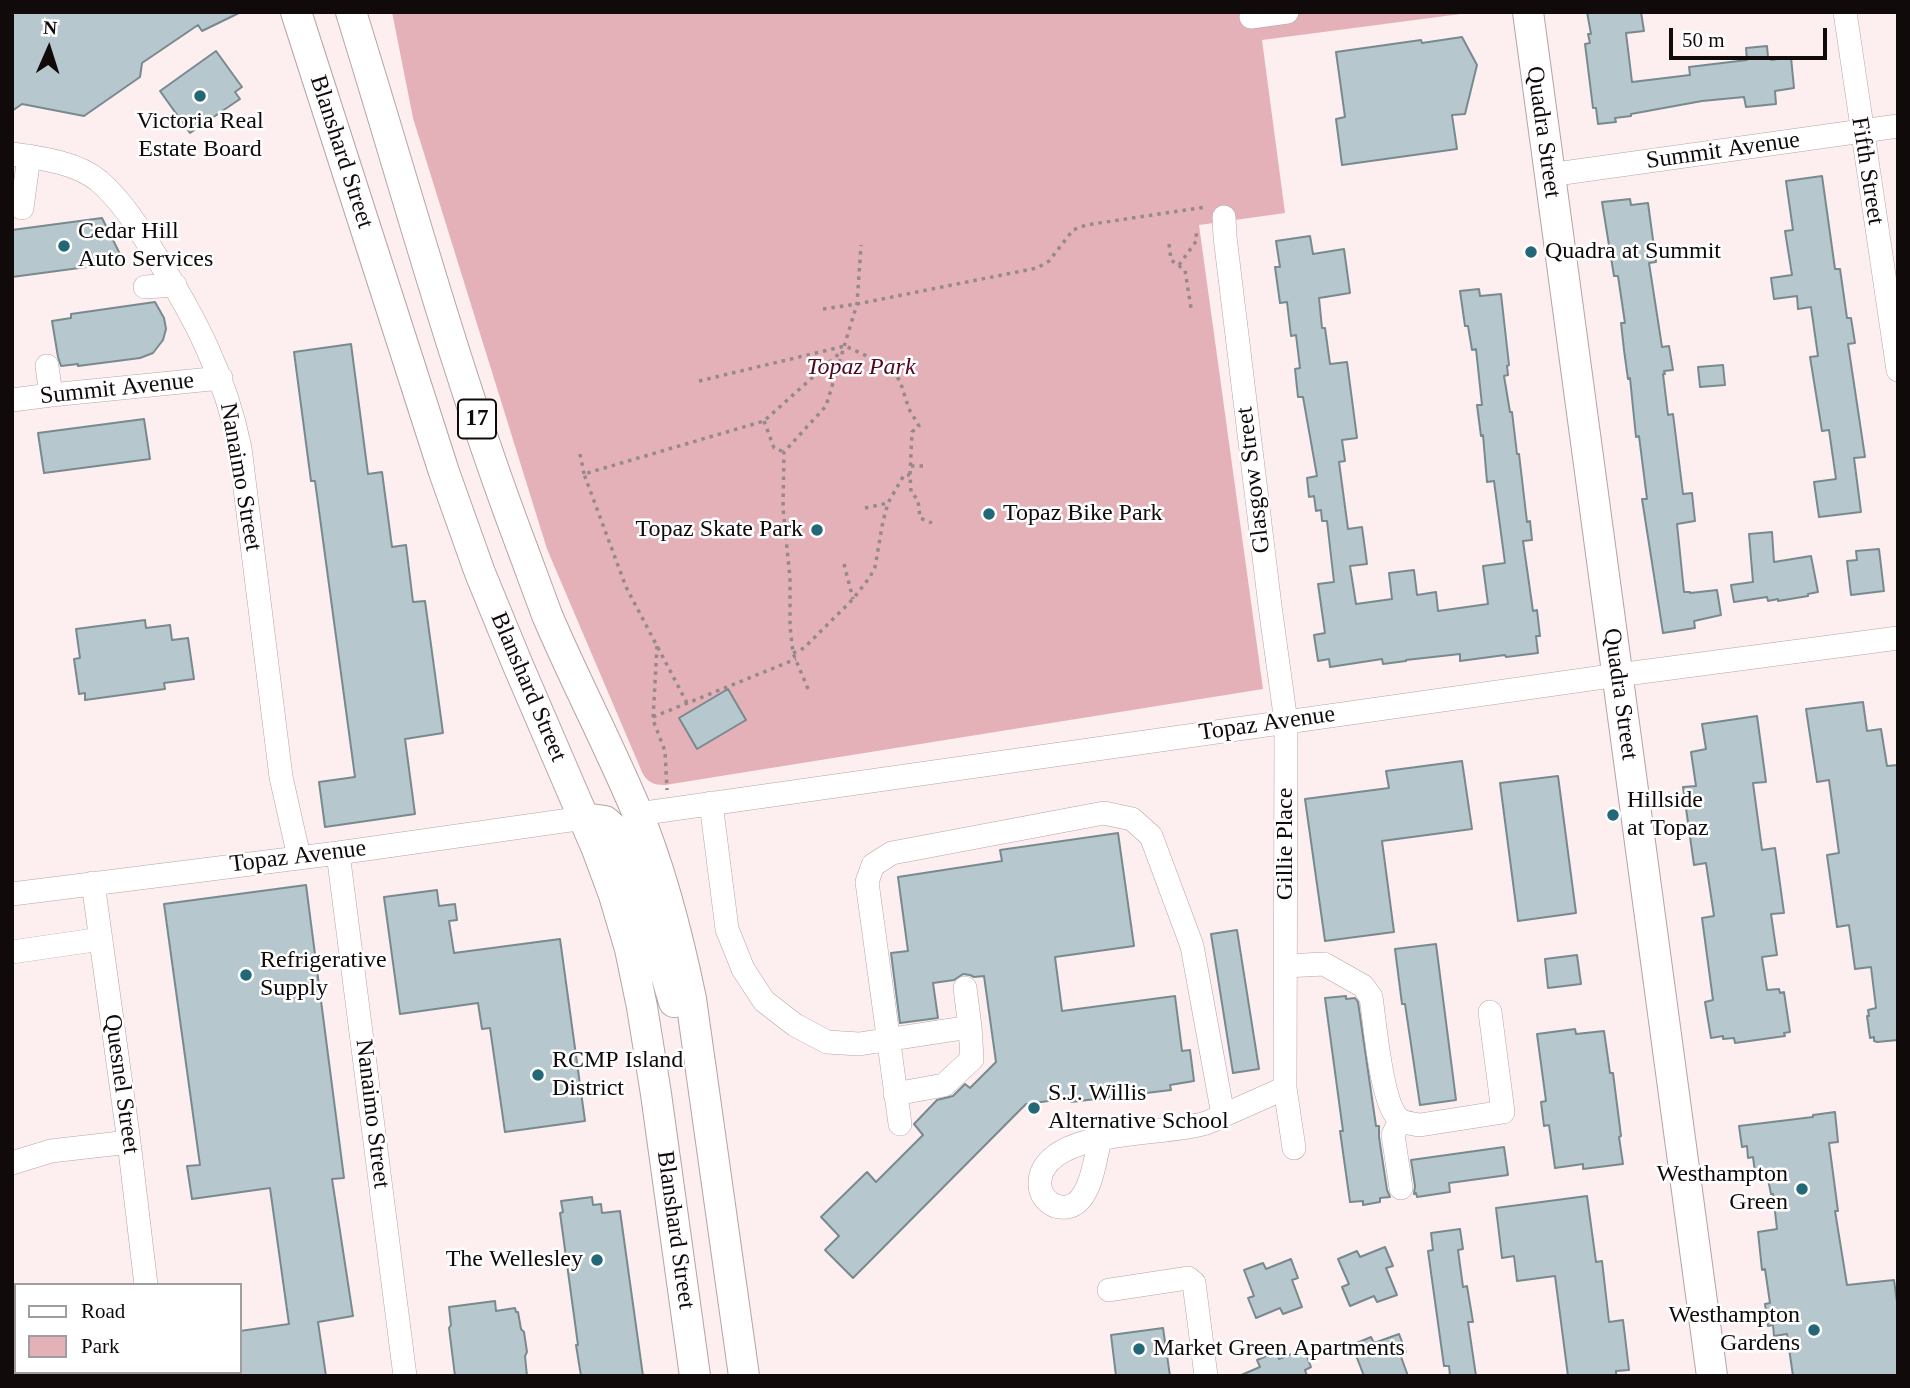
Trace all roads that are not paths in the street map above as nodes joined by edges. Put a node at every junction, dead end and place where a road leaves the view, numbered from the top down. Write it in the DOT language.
graph roads {
  1 [pos="296,12"];
  2 [pos="351,12"];
  3 [pos="1528,12"];
  4 [pos="1845,12"];
  5 [pos="1281,13"];
  6 [pos="1251,17"];
  7 [pos="1898,126"];
  8 [pos="1861,131"];
  9 [pos="20,155"];
  10 [pos="1549,175"];
  11 [pos="22,208"];
  12 [pos="1222,220"];
  13 [pos="175,285"];
  14 [pos="145,287"];
  15 [pos="47,366"];
  16 [pos="1898,370"];
  17 [pos="221,378"];
  18 [pos="51,394"];
  19 [pos="12,400"];
  20 [pos="1898,638"];
  21 [pos="1618,675"];
  22 [pos="1286,722"];
  23 [pos="711,803"];
  24 [pos="638,814"];
  25 [pos="584,818"];
  26 [pos="338,853"];
  27 [pos="299,857"];
  28 [pos="93,883"];
  29 [pos="12,894"];
  30 [pos="101,939"];
  31 [pos="12,952"];
  32 [pos="1286,966"];
  33 [pos="965,988"];
  34 [pos="1490,1012"];
  35 [pos="970,1027"];
  36 [pos="888,1040"];
  37 [pos="1284,1088"];
  38 [pos="704,1089"];
  39 [pos="895,1094"];
  40 [pos="1223,1115"];
  41 [pos="1400,1120"];
  42 [pos="900,1124"];
  43 [pos="1100,1139"];
  44 [pos="129,1142"];
  45 [pos="1294,1148"];
  46 [pos="12,1163"];
  47 [pos="1401,1188"];
  48 [pos="146,1283"];
  49 [pos="1109,1290"];
  50 [pos="405,1376"];
  51 [pos="695,1376"];
  52 [pos="744,1376"];
  53 [pos="1206,1376"];
  54 [pos="1712,1376"];
  1 -- 25 [label="main road, Blanshard Street / 17"];
  2 -- 24 [label="main road, Blanshard Street / 17"];
  3 -- 10 [label="main road, Quadra Street"];
  4 -- 8 [label="street, Fifth Street"];
  5 -- 6 [label="street"];
  7 -- 8 [label="street, Summit Avenue"];
  8 -- 10 [label="street, Summit Avenue"];
  8 -- 16 [label="street, Fifth Street"];
  9 -- 11 [label="street"];
  9 -- 13 [label="street, Nanaimo Street"];
  10 -- 21 [label="main road, Quadra Street"];
  12 -- 22 [label="street, Glasgow Street"];
  13 -- 14 [label="street"];
  13 -- 17 [label="street, Nanaimo Street"];
  15 -- 18 [label="street"];
  17 -- 18 [label="street, Summit Avenue"];
  17 -- 27 [label="street, Nanaimo Street"];
  18 -- 19 [label="street, Summit Avenue"];
  20 -- 21 [label="street, Topaz Avenue"];
  21 -- 22 [label="street, Topaz Avenue"];
  21 -- 54 [label="main road, Quadra Street"];
  22 -- 23 [label="street, Topaz Avenue"];
  22 -- 32 [label="street, Gillie Place"];
  23 -- 24 [label="street, Topaz Avenue"];
  23 -- 36 [label="street"];
  24 -- 38 [label="main road, Blanshard Street / 17"];
  25 -- 26 [label="street, Topaz Avenue"];
  25 -- 38 [label="main road"];
  25 -- 51 [label="main road, Blanshard Street / 17"];
  26 -- 27 [label="street, Topaz Avenue"];
  26 -- 50 [label="street, Nanaimo Street"];
  27 -- 28 [label="street, Topaz Avenue"];
  28 -- 29 [label="street, Topaz Avenue"];
  28 -- 30 [label="street, Quesnel Street"];
  30 -- 31 [label="street"];
  30 -- 44 [label="street, Quesnel Street"];
  32 -- 37 [label="street, Gillie Place"];
  32 -- 41 [label="street"];
  33 -- 35 [label="street"];
  34 -- 41 [label="street"];
  35 -- 36 [label="street"];
  35 -- 39 [label="street"];
  36 -- 39 [label="street"];
  36 -- 40 [label="street"];
  37 -- 40 [label="street"];
  37 -- 45 [label="street, Gillie Place"];
  38 -- 52 [label="main road, Blanshard Street / 17"];
  39 -- 42 [label="street"];
  40 -- 43 [label="street"];
  41 -- 47 [label="street"];
  44 -- 46 [label="street"];
  44 -- 48 [label="street, Quesnel Street"];
  49 -- 53 [label="street"];
}
